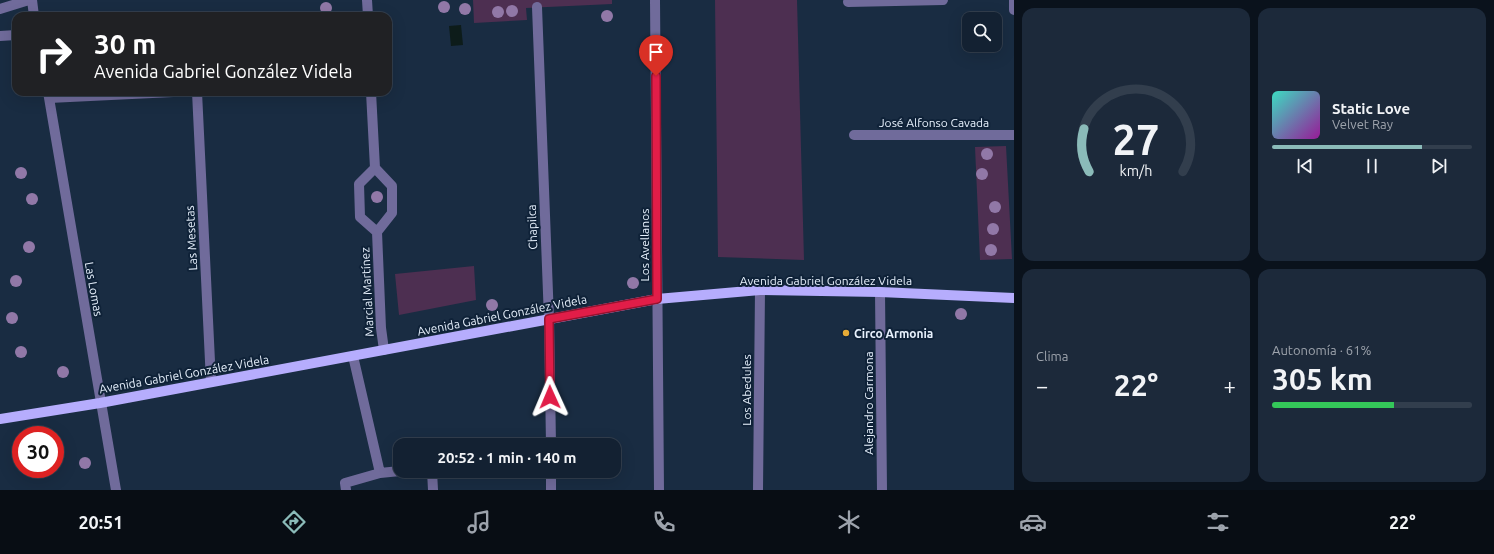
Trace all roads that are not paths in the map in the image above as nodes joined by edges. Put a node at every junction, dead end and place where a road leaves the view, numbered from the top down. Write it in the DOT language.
graph roads {
  1 [pos="30,0"];
  2 [pos="367,0"];
  3 [pos="655,0"];
  4 [pos="943,0"];
  5 [pos="1014,0"];
  6 [pos="848,2"];
  7 [pos="537,7"];
  8 [pos="0,10"];
  9 [pos="1014,10"];
  10 [pos="33,12"];
  11 [pos="368,12"];
  12 [pos="12,35"];
  13 [pos="0,36"];
  14 [pos="48,96"];
  15 [pos="198,96"];
  16 [pos="371,96"];
  17 [pos="854,135"];
  18 [pos="1014,135"];
  19 [pos="375,168"];
  20 [pos="377,232"];
  21 [pos="760,290"];
  22 [pos="880,292"];
  23 [pos="1014,298"];
  24 [pos="657,299"];
  25 [pos="549,319"];
  26 [pos="384,350"];
  27 [pos="353,356"];
  28 [pos="212,382"];
  29 [pos="100,402"];
  30 [pos="0,419"];
  31 [pos="551,438"];
  32 [pos="393,472"];
  33 [pos="380,473"];
  34 [pos="432,478"];
  35 [pos="551,478"];
  36 [pos="116,490"];
  37 [pos="346,490"];
  38 [pos="433,490"];
  39 [pos="551,490"];
  40 [pos="659,490"];
  41 [pos="758,490"];
  42 [pos="882,490"];
  1 -- 8 [label="street"];
  1 -- 10 [label="street"];
  2 -- 11 [label="street"];
  3 -- 24 [label="street, Los Avellanos"];
  4 -- 6 [label="street"];
  5 -- 9 [label="street"];
  7 -- 25 [label="street, Chapilca"];
  12 -- 13 [label="street"];
  14 -- 29 [label="street, Las Lomas"];
  15 -- 28 [label="street, Las Mesetas"];
  16 -- 19 [label="street"];
  17 -- 18 [label="street, José Alfonso Cavada"];
  19 -- 20 [label="street, Marcial Martínez"];
  19 -- 20 [label="street, Marcial Martínez"];
  20 -- 26 [label="street, Marcial Martínez"];
  21 -- 22 [label="main road, Avenida Gabriel González Videla"];
  21 -- 24 [label="main road, Avenida Gabriel González Videla"];
  21 -- 41 [label="street, Los Abedules"];
  22 -- 23 [label="main road, Avenida Gabriel González Videla"];
  22 -- 42 [label="street, Alejandro Carmona"];
  24 -- 25 [label="main road, Avenida Gabriel González Videla"];
  24 -- 40 [label="street, Los Avellanos"];
  25 -- 26 [label="main road, Avenida Gabriel González Videla"];
  25 -- 31 [label="street, Chapilca"];
  26 -- 27 [label="main road, Avenida Gabriel González Videla"];
  27 -- 28 [label="main road, Avenida Gabriel González Videla"];
  27 -- 33 [label="street"];
  28 -- 29 [label="main road, Avenida Gabriel González Videla"];
  29 -- 30 [label="main road, Avenida Gabriel González Videla"];
  29 -- 36 [label="street, Las Lomas"];
  32 -- 33 [label="street"];
  33 -- 37 [label="street"];
  34 -- 38 [label="street"];
  35 -- 39 [label="street"];
}
